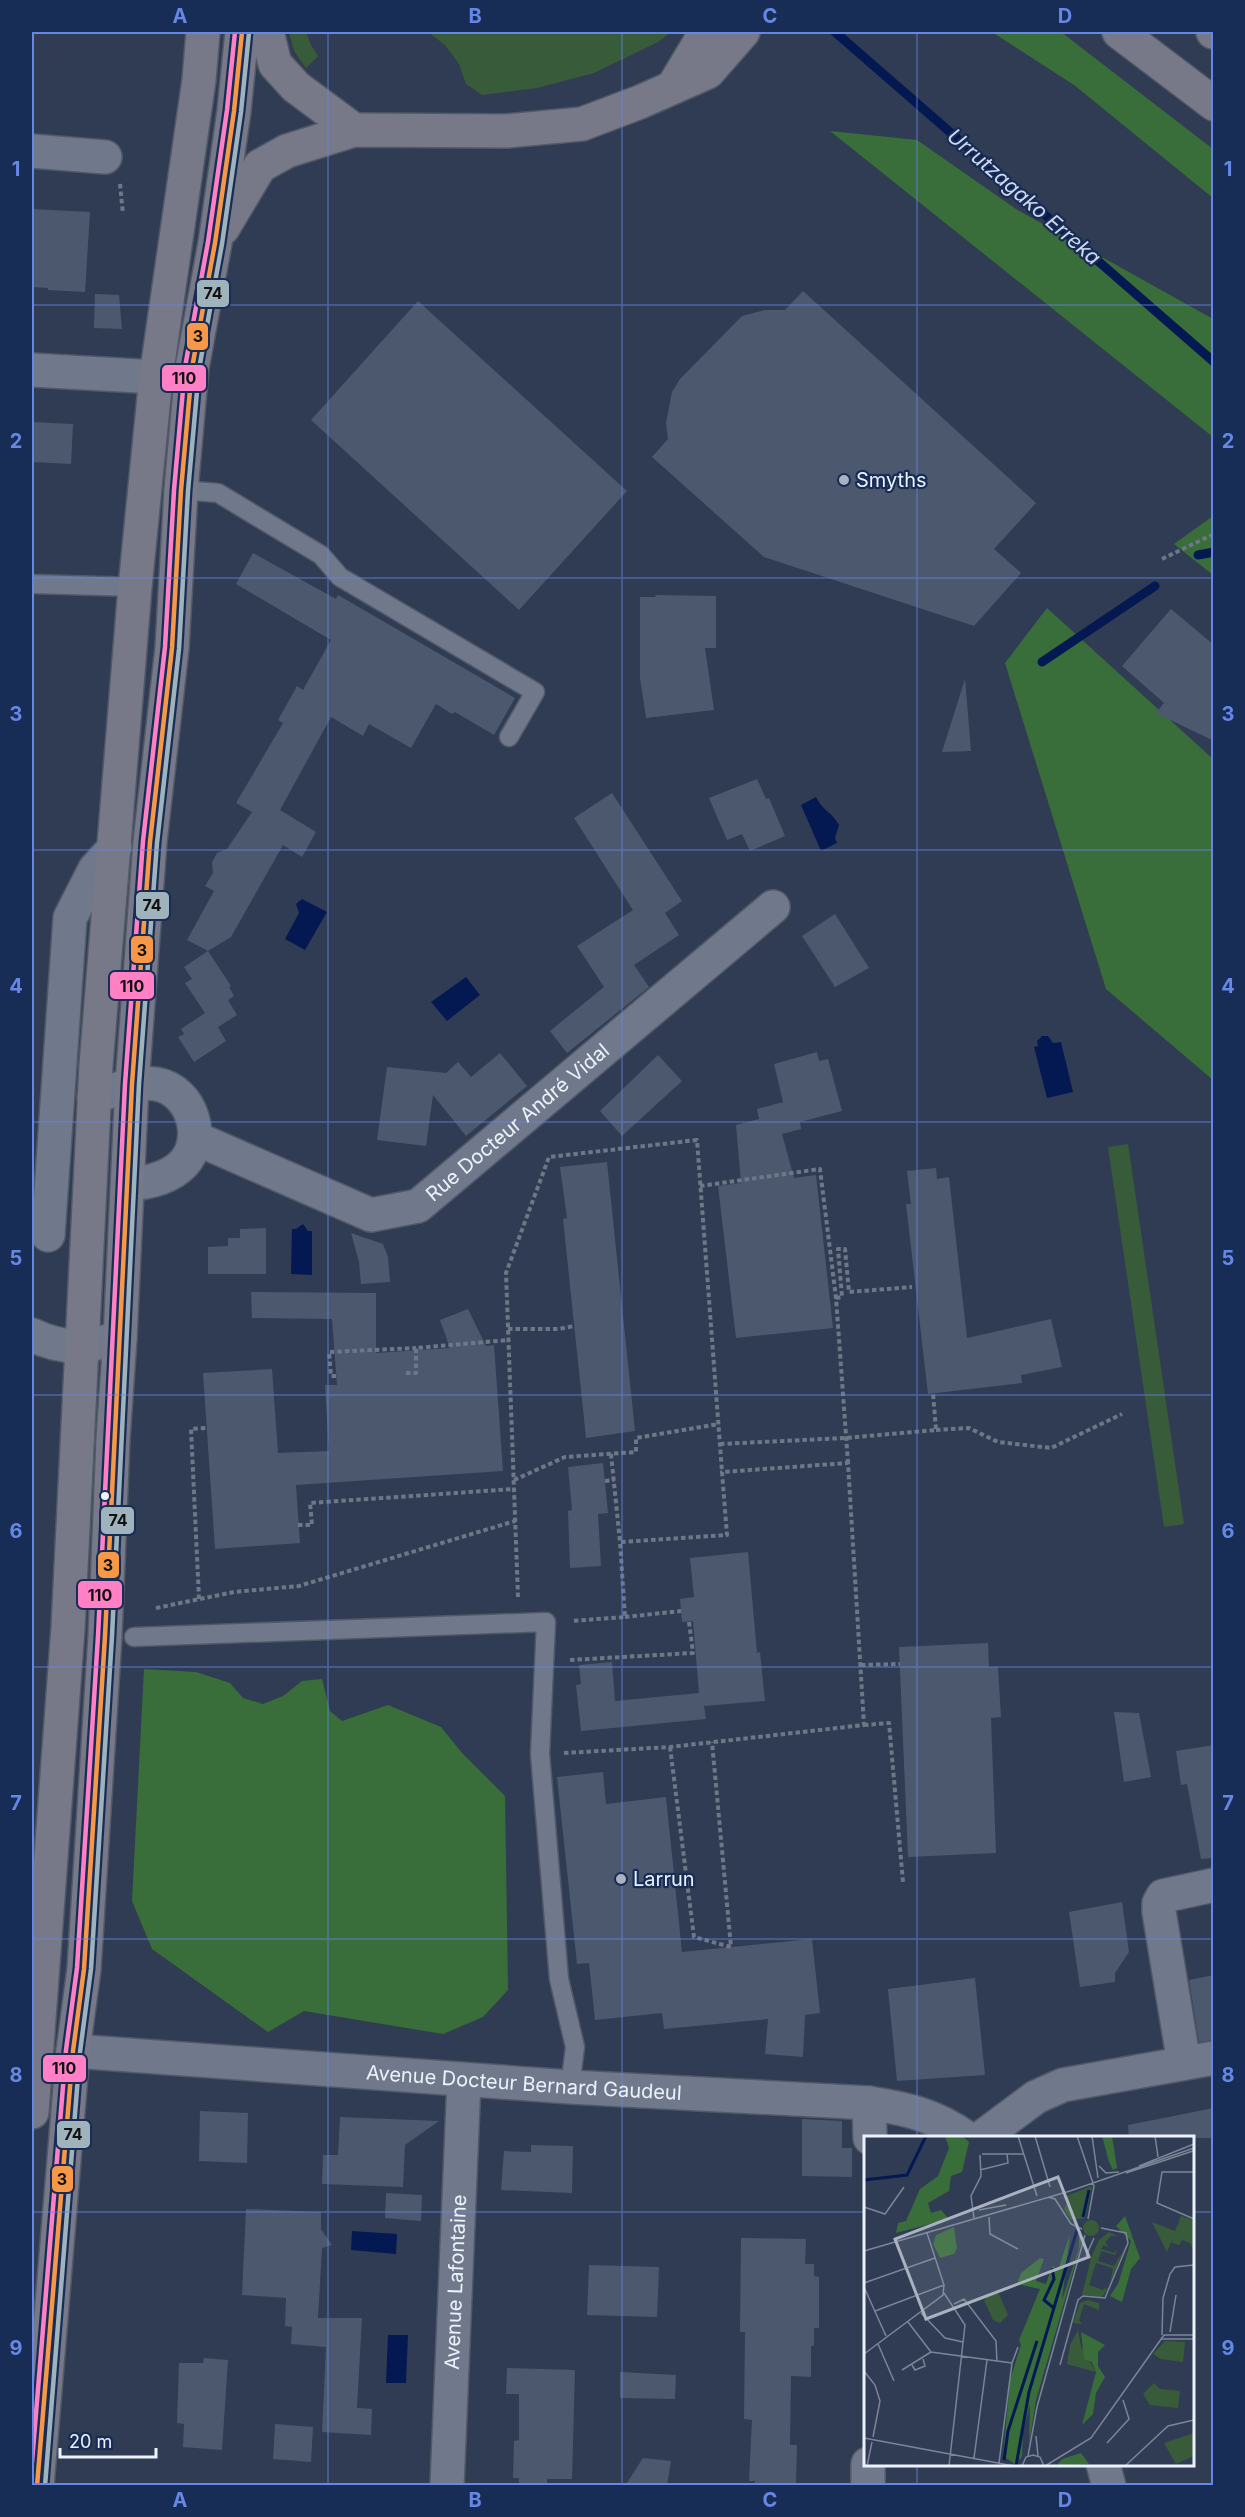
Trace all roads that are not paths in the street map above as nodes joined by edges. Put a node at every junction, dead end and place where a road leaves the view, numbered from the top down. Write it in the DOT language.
graph roads {
  1 [pos="203,32"];
  2 [pos="242,32"];
  3 [pos="267,32"];
  4 [pos="706,32"];
  5 [pos="743,32"];
  6 [pos="1119,32"];
  7 [pos="673,87"];
  8 [pos="1214,104"];
  9 [pos="354,130"];
  10 [pos="32,151"];
  11 [pos="105,157"];
  12 [pos="215,243"];
  13 [pos="32,370"];
  14 [pos="156,377"];
  15 [pos="181,490"];
  16 [pos="32,584"];
  17 [pos="135,587"];
  18 [pos="509,736"];
  19 [pos="115,848"];
  20 [pos="773,907"];
  21 [pos="132,1084"];
  22 [pos="94,1097"];
  23 [pos="195,1138"];
  24 [pos="128,1184"];
  25 [pos="88,1216"];
  26 [pos="40,1242"];
  27 [pos="32,1335"];
  28 [pos="120,1338"];
  29 [pos="84,1347"];
  30 [pos="134,1637"];
  31 [pos="1214,1885"];
  32 [pos="73,2051"];
  33 [pos="1199,2061"];
  34 [pos="464,2080"];
  35 [pos="570,2087"];
  36 [pos="869,2103"];
  37 [pos="32,2112"];
  38 [pos="870,2136"];
  39 [pos="964,2136"];
  40 [pos="984,2136"];
  41 [pos="868,2466"];
  42 [pos="1104,2466"];
  43 [pos="37,2486"];
  44 [pos="447,2486"];
  45 [pos="868,2486"];
  46 [pos="1109,2486"];
  1 -- 14 [label="main road"];
  2 -- 12 [label="main road"];
  3 -- 9 [label="main road"];
  4 -- 7 [label="main road"];
  5 -- 7 [label="main road"];
  6 -- 8 [label="main road"];
  7 -- 9 [label="main road"];
  9 -- 12 [label="main road"];
  10 -- 11 [label="street"];
  12 -- 15 [label="main road"];
  13 -- 14 [label="street"];
  14 -- 17 [label="main road"];
  15 -- 18 [label="lane"];
  15 -- 21 [label="main road"];
  16 -- 17 [label="lane"];
  17 -- 19 [label="main road"];
  19 -- 22 [label="main road"];
  19 -- 26 [label="street"];
  20 -- 23 [label="street, Rue Docteur André Vidal"];
  21 -- 22 [label="street"];
  21 -- 23 [label="street"];
  21 -- 24 [label="main road"];
  22 -- 25 [label="main road"];
  23 -- 24 [label="street"];
  24 -- 28 [label="main road"];
  25 -- 26 [label="street"];
  25 -- 29 [label="main road"];
  27 -- 29 [label="street"];
  28 -- 29 [label="street"];
  28 -- 32 [label="main road"];
  29 -- 37 [label="main road"];
  30 -- 35 [label="lane"];
  31 -- 33 [label="street"];
  32 -- 34 [label="street, Avenue Docteur Bernard Gaudeul"];
  32 -- 43 [label="main road"];
  33 -- 40 [label="street"];
  34 -- 35 [label="street, Avenue Docteur Bernard Gaudeul"];
  34 -- 44 [label="street, Avenue Lafontaine"];
  35 -- 36 [label="street, Avenue Docteur Bernard Gaudeul"];
  36 -- 38 [label="street"];
  36 -- 39 [label="street, Avenue Docteur Bernard Gaudeul"];
  41 -- 45 [label="street"];
  42 -- 46 [label="street"];
}
